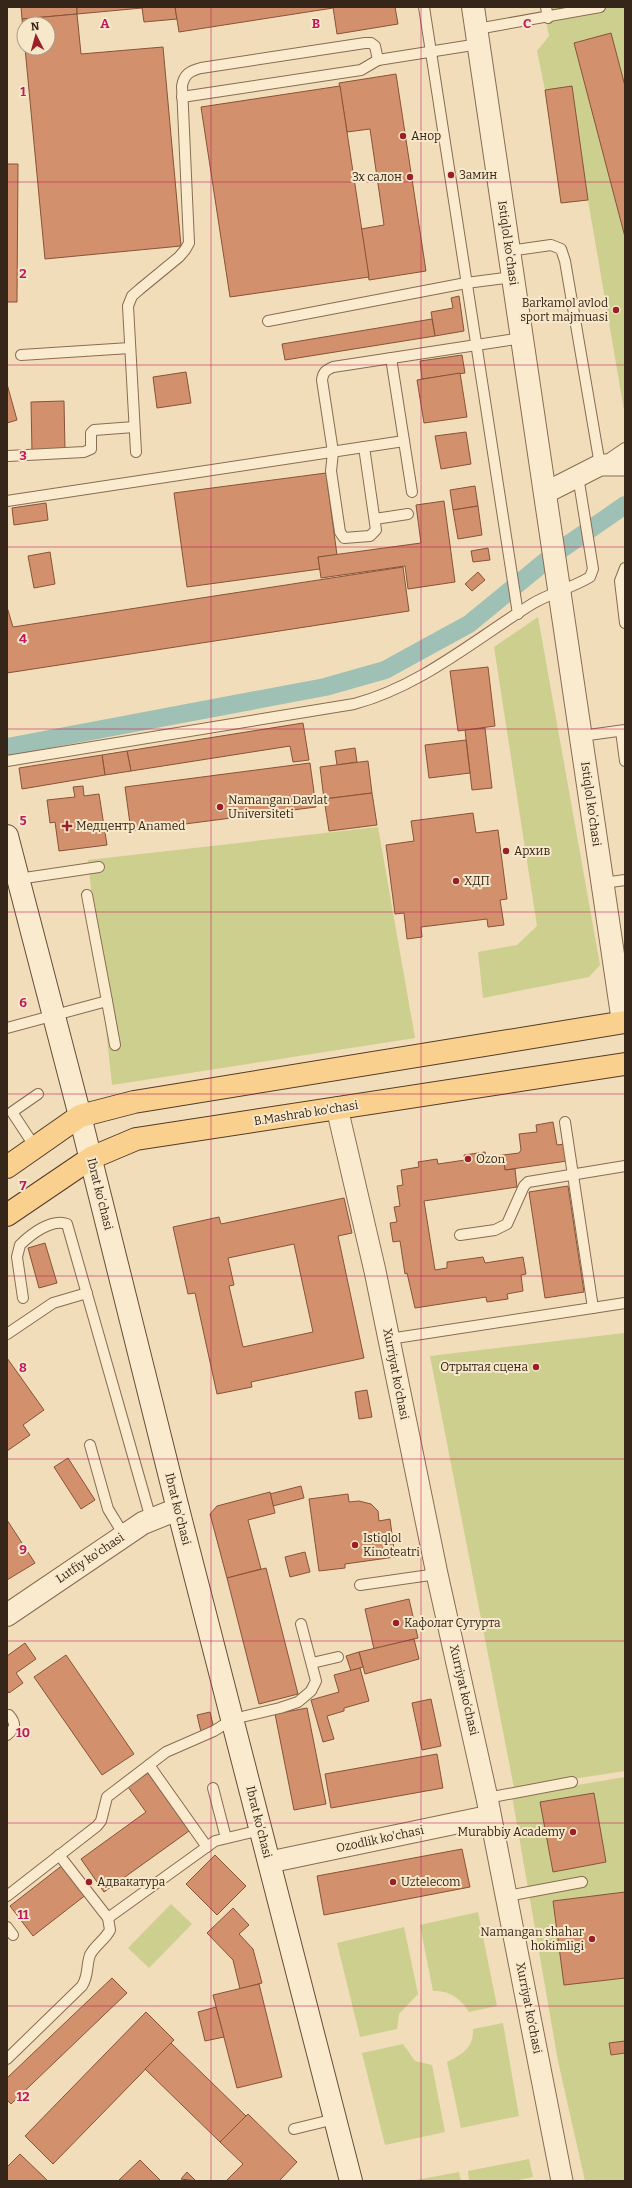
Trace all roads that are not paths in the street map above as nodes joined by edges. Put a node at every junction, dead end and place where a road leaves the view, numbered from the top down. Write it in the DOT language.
graph roads {
  1 [pos="424,7"];
  2 [pos="473,7"];
  3 [pos="546,7"];
  4 [pos="600,7"];
  5 [pos="548,18"];
  6 [pos="478,36"];
  7 [pos="430,52"];
  8 [pos="378,60"];
  9 [pos="182,97"];
  10 [pos="509,251"];
  11 [pos="513,277"];
  12 [pos="466,283"];
  13 [pos="268,321"];
  14 [pos="522,338"];
  15 [pos="475,345"];
  16 [pos="130,348"];
  17 [pos="21,355"];
  18 [pos="391,358"];
  19 [pos="134,427"];
  20 [pos="404,441"];
  21 [pos="364,447"];
  22 [pos="625,448"];
  23 [pos="136,452"];
  24 [pos="333,452"];
  25 [pos="8,456"];
  26 [pos="600,465"];
  27 [pos="625,465"];
  28 [pos="578,476"];
  29 [pos="412,492"];
  30 [pos="545,493"];
  31 [pos="7,501"];
  32 [pos="408,514"];
  33 [pos="375,519"];
  34 [pos="625,568"];
  35 [pos="559,589"];
  36 [pos="518,610"];
  37 [pos="625,623"];
  38 [pos="623,731"];
  39 [pos="581,736"];
  40 [pos="7,761"];
  41 [pos="625,761"];
  42 [pos="7,836"];
  43 [pos="99,867"];
  44 [pos="18,879"];
  45 [pos="625,880"];
  46 [pos="603,883"];
  47 [pos="87,895"];
  48 [pos="107,1001"];
  49 [pos="54,1015"];
  50 [pos="624,1026"];
  51 [pos="7,1028"];
  52 [pos="115,1045"];
  53 [pos="625,1064"];
  54 [pos="38,1094"];
  55 [pos="337,1108"];
  56 [pos="9,1113"];
  57 [pos="80,1116"];
  58 [pos="565,1122"];
  59 [pos="35,1148"];
  60 [pos="91,1158"];
  61 [pos="625,1166"];
  62 [pos="7,1167"];
  63 [pos="573,1174"];
  64 [pos="7,1215"];
  65 [pos="460,1235"];
  66 [pos="87,1293"];
  67 [pos="23,1298"];
  68 [pos="625,1303"];
  69 [pos="593,1308"];
  70 [pos="7,1334"];
  71 [pos="389,1339"];
  72 [pos="90,1445"];
  73 [pos="178,1509"];
  74 [pos="151,1520"];
  75 [pos="124,1535"];
  76 [pos="437,1574"];
  77 [pos="360,1586"];
  78 [pos="7,1615"];
  79 [pos="301,1624"];
  80 [pos="338,1657"];
  81 [pos="312,1663"];
  82 [pos="9,1715"];
  83 [pos="233,1719"];
  84 [pos="7,1735"];
  85 [pos="149,1765"];
  86 [pos="572,1782"];
  87 [pos="213,1788"];
  88 [pos="489,1807"];
  89 [pos="262,1830"];
  90 [pos="226,1838"];
  91 [pos="207,1847"];
  92 [pos="59,1855"];
  93 [pos="270,1862"];
  94 [pos="582,1882"];
  95 [pos="7,1896"];
  96 [pos="507,1896"];
  97 [pos="108,1918"];
  98 [pos="7,2059"];
  99 [pos="335,2119"];
  100 [pos="294,2129"];
  101 [pos="351,2181"];
  102 [pos="562,2181"];
  1 -- 7 [label="lane"];
  2 -- 6 [label="main road, Istiqlol koʻchasi"];
  3 -- 5 [label="lane"];
  4 -- 5 [label="lane"];
  5 -- 6 [label="lane"];
  6 -- 7 [label="lane"];
  6 -- 10 [label="main road, Istiqlol koʻchasi"];
  7 -- 8 [label="lane"];
  7 -- 12 [label="lane"];
  8 -- 9 [label="lane"];
  8 -- 9 [label="lane"];
  9 -- 16 [label="lane"];
  10 -- 11 [label="main road, Istiqlol koʻchasi"];
  10 -- 26 [label="lane"];
  11 -- 12 [label="lane"];
  11 -- 14 [label="main road, Istiqlol koʻchasi"];
  12 -- 13 [label="lane"];
  12 -- 15 [label="lane"];
  14 -- 15 [label="lane"];
  14 -- 30 [label="main road, Istiqlol koʻchasi"];
  15 -- 18 [label="lane"];
  15 -- 36 [label="lane"];
  16 -- 17 [label="lane"];
  16 -- 19 [label="lane"];
  18 -- 20 [label="lane"];
  18 -- 24 [label="lane"];
  19 -- 23 [label="lane"];
  19 -- 25 [label="lane"];
  20 -- 21 [label="lane"];
  20 -- 29 [label="lane"];
  21 -- 24 [label="lane"];
  21 -- 33 [label="lane"];
  22 -- 26 [label="lane"];
  24 -- 31 [label="lane"];
  24 -- 33 [label="lane"];
  26 -- 27 [label="street"];
  26 -- 28 [label="street"];
  28 -- 30 [label="street"];
  28 -- 35 [label="lane"];
  30 -- 35 [label="main road, Istiqlol koʻchasi"];
  32 -- 33 [label="lane"];
  34 -- 37 [label="lane"];
  35 -- 36 [label="lane"];
  35 -- 39 [label="main road, Istiqlol koʻchasi"];
  36 -- 40 [label="lane"];
  38 -- 39 [label="lane"];
  38 -- 41 [label="lane"];
  39 -- 46 [label="main road, Istiqlol koʻchasi"];
  42 -- 44 [label="main road, Ibrat ko'chasi"];
  43 -- 44 [label="lane"];
  44 -- 49 [label="main road, Ibrat ko'chasi"];
  45 -- 46 [label="lane"];
  46 -- 50 [label="main road, Istiqlol koʻchasi"];
  47 -- 48 [label="lane"];
  48 -- 49 [label="lane"];
  48 -- 52 [label="lane"];
  49 -- 51 [label="lane"];
  49 -- 57 [label="main road, Ibrat ko'chasi"];
  50 -- 57 [label="main road"];
  53 -- 55 [label="main road, B.Mashrab ko'chasi"];
  54 -- 56 [label="lane"];
  55 -- 60 [label="main road, B.Mashrab ko'chasi"];
  55 -- 71 [label="street, Xurriyat ko‘chasi"];
  56 -- 59 [label="lane"];
  57 -- 59 [label="main road"];
  57 -- 60 [label="main road, Ibrat ko'chasi"];
  58 -- 63 [label="lane"];
  59 -- 62 [label="main road"];
  60 -- 64 [label="main road, B.Mashrab ko'chasi"];
  60 -- 73 [label="main road, Ibrat ko'chasi"];
  61 -- 63 [label="lane"];
  63 -- 65 [label="lane"];
  63 -- 69 [label="lane"];
  66 -- 67 [label="lane"];
  66 -- 70 [label="lane"];
  66 -- 74 [label="lane"];
  68 -- 69 [label="lane"];
  69 -- 71 [label="lane"];
  71 -- 76 [label="street, Xurriyat ko‘chasi"];
  72 -- 75 [label="lane"];
  73 -- 74 [label="main road, Lutfiy ko'chasi"];
  73 -- 83 [label="main road, Ibrat ko'chasi"];
  74 -- 75 [label="main road, Lutfiy ko'chasi"];
  75 -- 78 [label="main road, Lutfiy ko'chasi"];
  76 -- 77 [label="lane"];
  76 -- 88 [label="street, Xurriyat ko‘chasi"];
  79 -- 81 [label="lane"];
  80 -- 81 [label="lane"];
  81 -- 83 [label="lane"];
  82 -- 84 [label="lane"];
  83 -- 85 [label="lane"];
  83 -- 89 [label="main road, Ibrat ko'chasi"];
  85 -- 91 [label="lane"];
  85 -- 92 [label="lane"];
  86 -- 88 [label="lane"];
  87 -- 90 [label="lane"];
  88 -- 93 [label="street, Ozodlik ko'chasi"];
  88 -- 96 [label="street, Xurriyat ko‘chasi"];
  89 -- 90 [label="lane"];
  89 -- 93 [label="main road, Ibrat ko'chasi"];
  90 -- 91 [label="lane"];
  91 -- 97 [label="lane"];
  92 -- 95 [label="lane"];
  92 -- 97 [label="lane"];
  93 -- 99 [label="main road, Ibrat ko'chasi"];
  94 -- 96 [label="lane"];
  96 -- 102 [label="street, Xurriyat ko‘chasi"];
  97 -- 98 [label="lane"];
  99 -- 100 [label="lane"];
  99 -- 101 [label="main road, Ibrat ko'chasi"];
}
